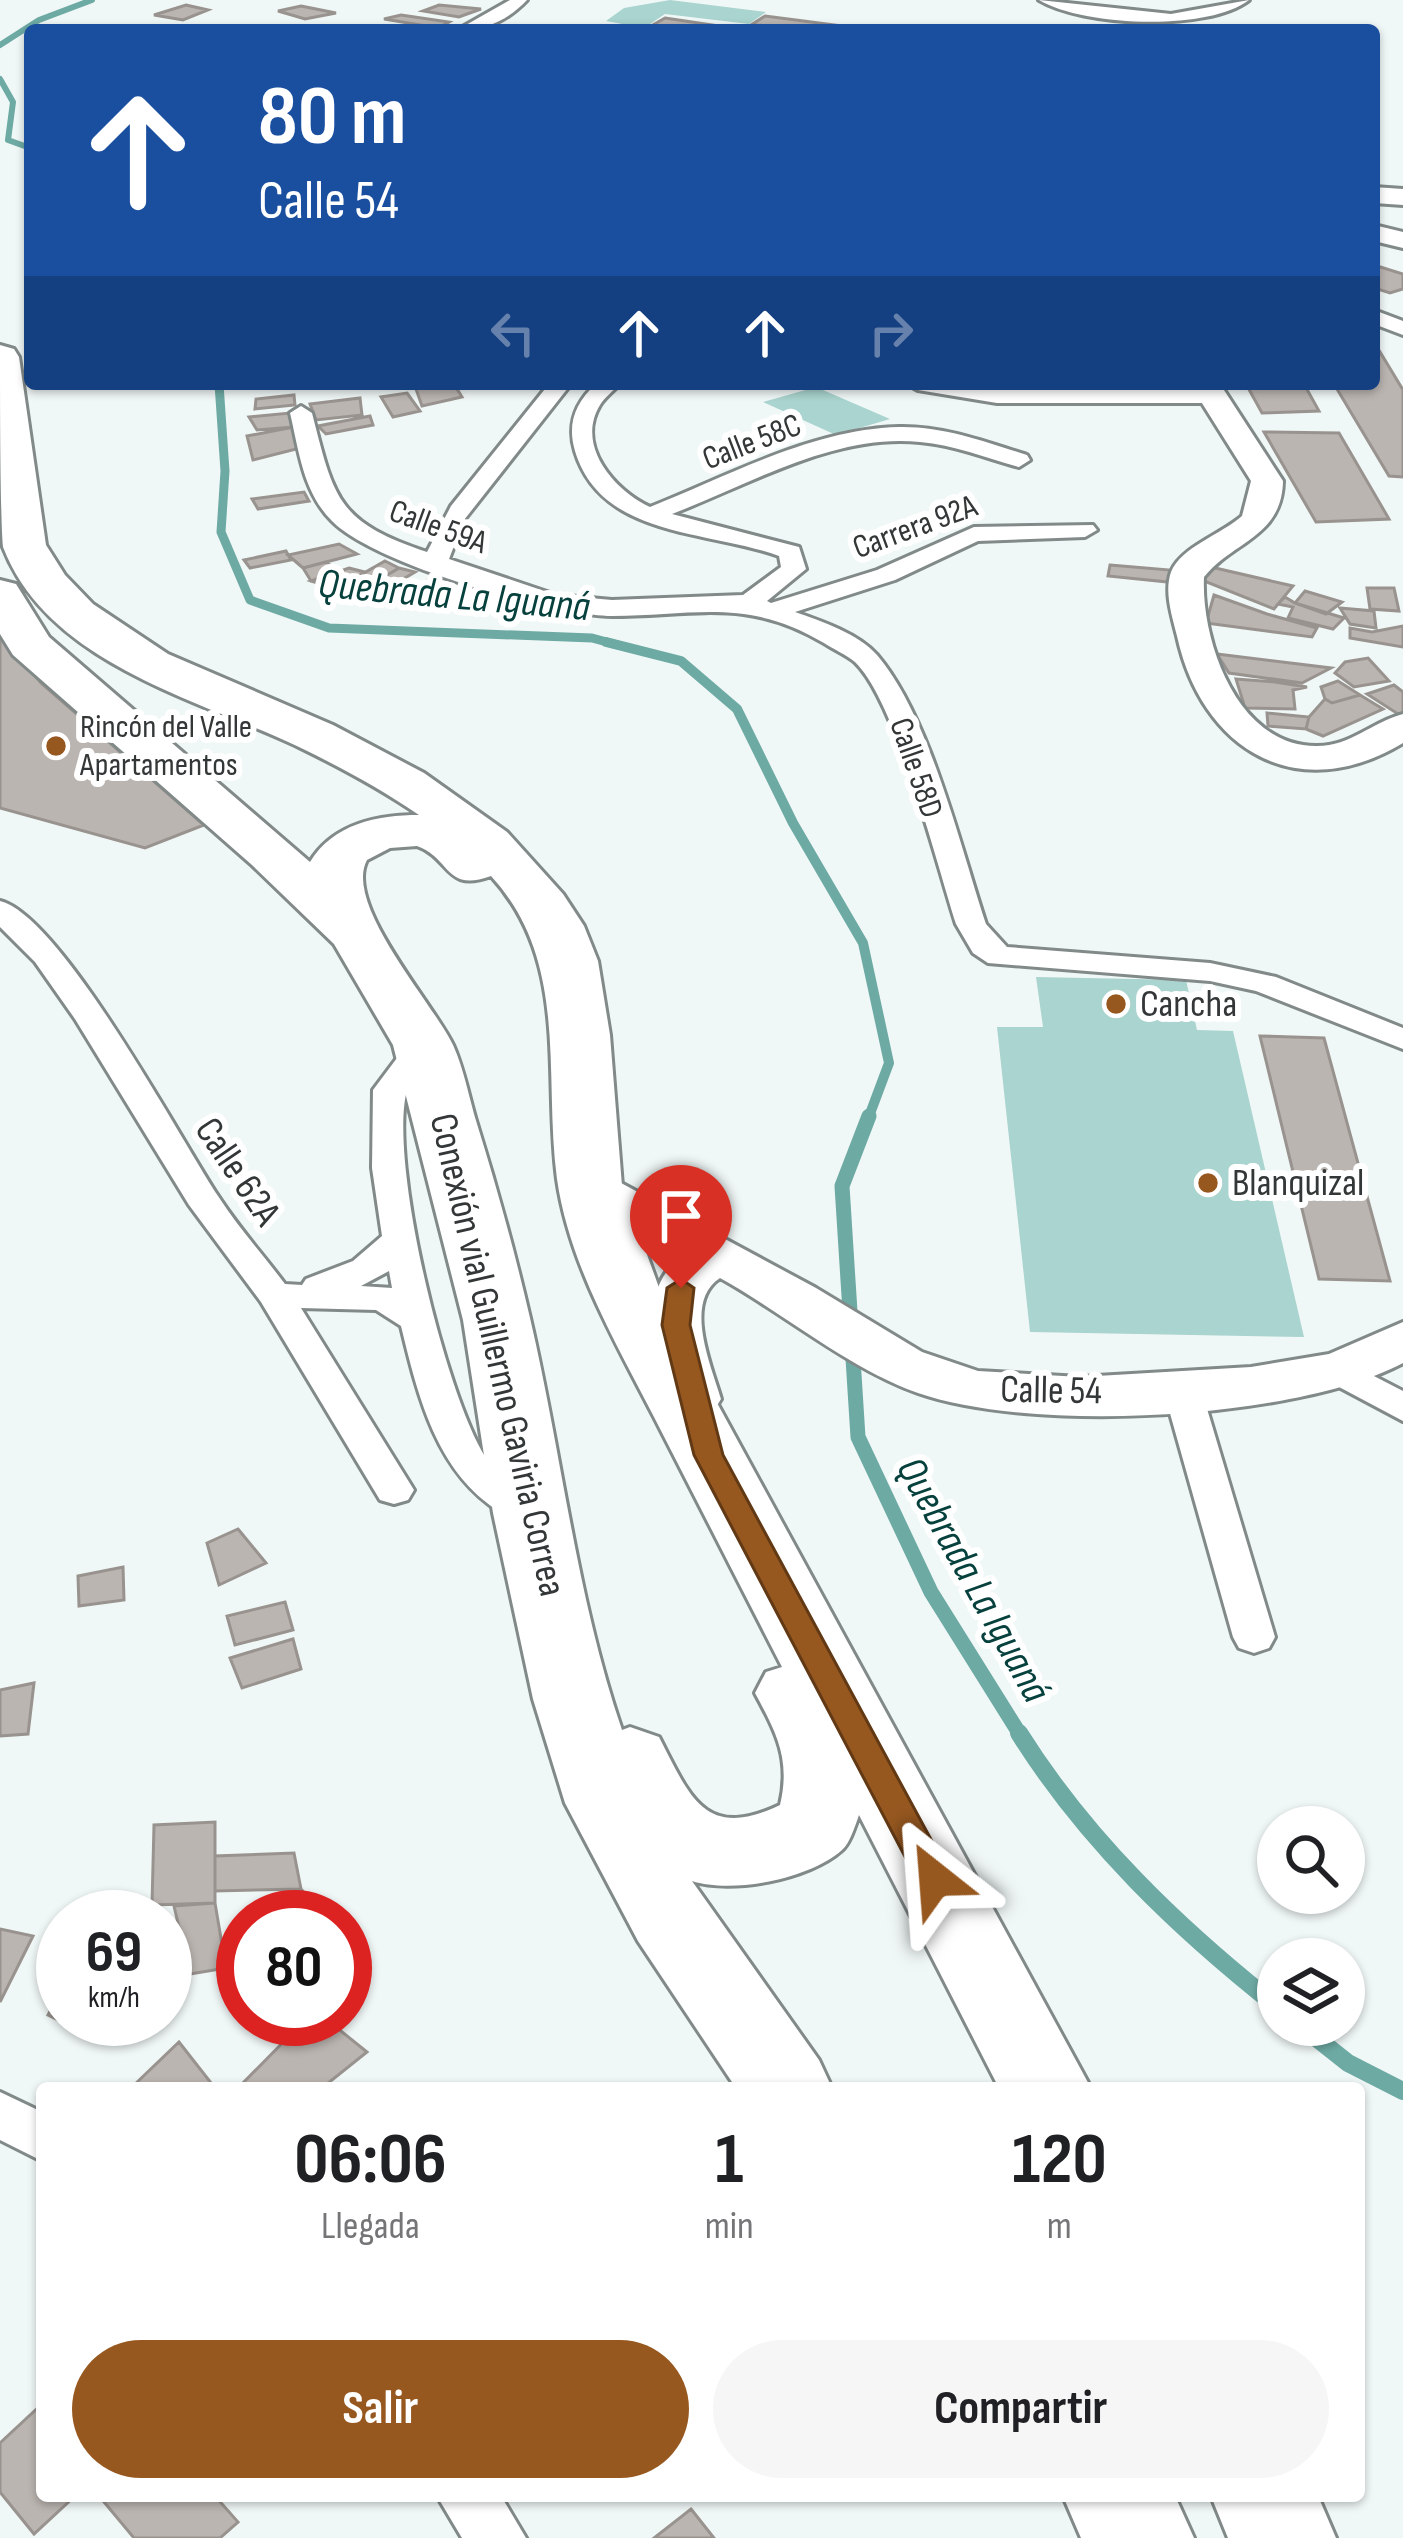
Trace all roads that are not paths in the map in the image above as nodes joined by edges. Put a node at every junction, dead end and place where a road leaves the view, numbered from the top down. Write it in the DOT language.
graph roads {
  1 [pos="519,0"];
  2 [pos="1048,0"];
  3 [pos="1233,5"];
  4 [pos="480,24"];
  5 [pos="0,357"];
  6 [pos="555,390"];
  7 [pos="602,390"];
  8 [pos="954,390"];
  9 [pos="1209,390"];
  10 [pos="302,413"];
  11 [pos="1019,460"];
  12 [pos="650,515"];
  13 [pos="1085,530"];
  14 [pos="435,564"];
  15 [pos="0,594"];
  16 [pos="760,607"];
  17 [pos="1403,727"];
  18 [pos="537,895"];
  19 [pos="0,910"];
  20 [pos="356,935"];
  21 [pos="1403,1039"];
  22 [pos="423,1046"];
  23 [pos="590,1186"];
  24 [pos="401,1236"];
  25 [pos="724,1259"];
  26 [pos="274,1296"];
  27 [pos="419,1320"];
  28 [pos="1403,1339"];
  29 [pos="1336,1370"];
  30 [pos="1183,1392"];
  31 [pos="1403,1408"];
  32 [pos="709,1455"];
  33 [pos="394,1490"];
  34 [pos="530,1513"];
  35 [pos="758,1544"];
  36 [pos="554,1606"];
  37 [pos="1254,1637"];
  38 [pos="783,2082"];
  39 [pos="1043,2082"];
  40 [pos="0,2114"];
  41 [pos="36,2135"];
  42 [pos="470,2502"];
  43 [pos="1118,2502"];
  44 [pos="1265,2502"];
  45 [pos="498,2538"];
  46 [pos="1142,2538"];
  47 [pos="1284,2538"];
  1 -- 4 [label="street"];
  2 -- 3 [label="street"];
  5 -- 18 [label="highway"];
  6 -- 14 [label="street"];
  7 -- 12 [label="street, Calle 58C"];
  8 -- 9 [label="street"];
  9 -- 17 [label="street"];
  10 -- 14 [label="street, Calle 59A"];
  11 -- 12 [label="street, Calle 58C"];
  12 -- 16 [label="street, Calle 58C"];
  13 -- 16 [label="street, Carrera 92A"];
  14 -- 16 [label="street, Calle 59A"];
  15 -- 20 [label="highway, Conexión vial Guillermo Gaviria Correa"];
  16 -- 21 [label="street, Calle 58D"];
  18 -- 20 [label="highway"];
  18 -- 23 [label="highway"];
  19 -- 26 [label="street, Calle 62A"];
  20 -- 22 [label="highway, Conexión vial Guillermo Gaviria Correa"];
  22 -- 24 [label="street"];
  22 -- 34 [label="highway, Conexión vial Guillermo Gaviria Correa"];
  23 -- 25 [label="street, Calle 54"];
  23 -- 32 [label="highway"];
  24 -- 26 [label="street"];
  24 -- 27 [label="street"];
  25 -- 30 [label="street, Calle 54"];
  25 -- 32 [label="street"];
  26 -- 27 [label="street"];
  26 -- 33 [label="street, Calle 62A"];
  27 -- 34 [label="street"];
  28 -- 29 [label="street, Calle 54"];
  29 -- 30 [label="street, Calle 54"];
  29 -- 31 [label="street"];
  30 -- 37 [label="street"];
  32 -- 35 [label="highway"];
  34 -- 36 [label="highway, Conexión vial Guillermo Gaviria Correa"];
  35 -- 36 [label="highway"];
  35 -- 39 [label="highway"];
  36 -- 38 [label="highway, Conexión vial Guillermo Gaviria Correa"];
  40 -- 41 [label="street"];
  42 -- 45 [label="street"];
  43 -- 46 [label="highway"];
  44 -- 47 [label="highway"];
}
